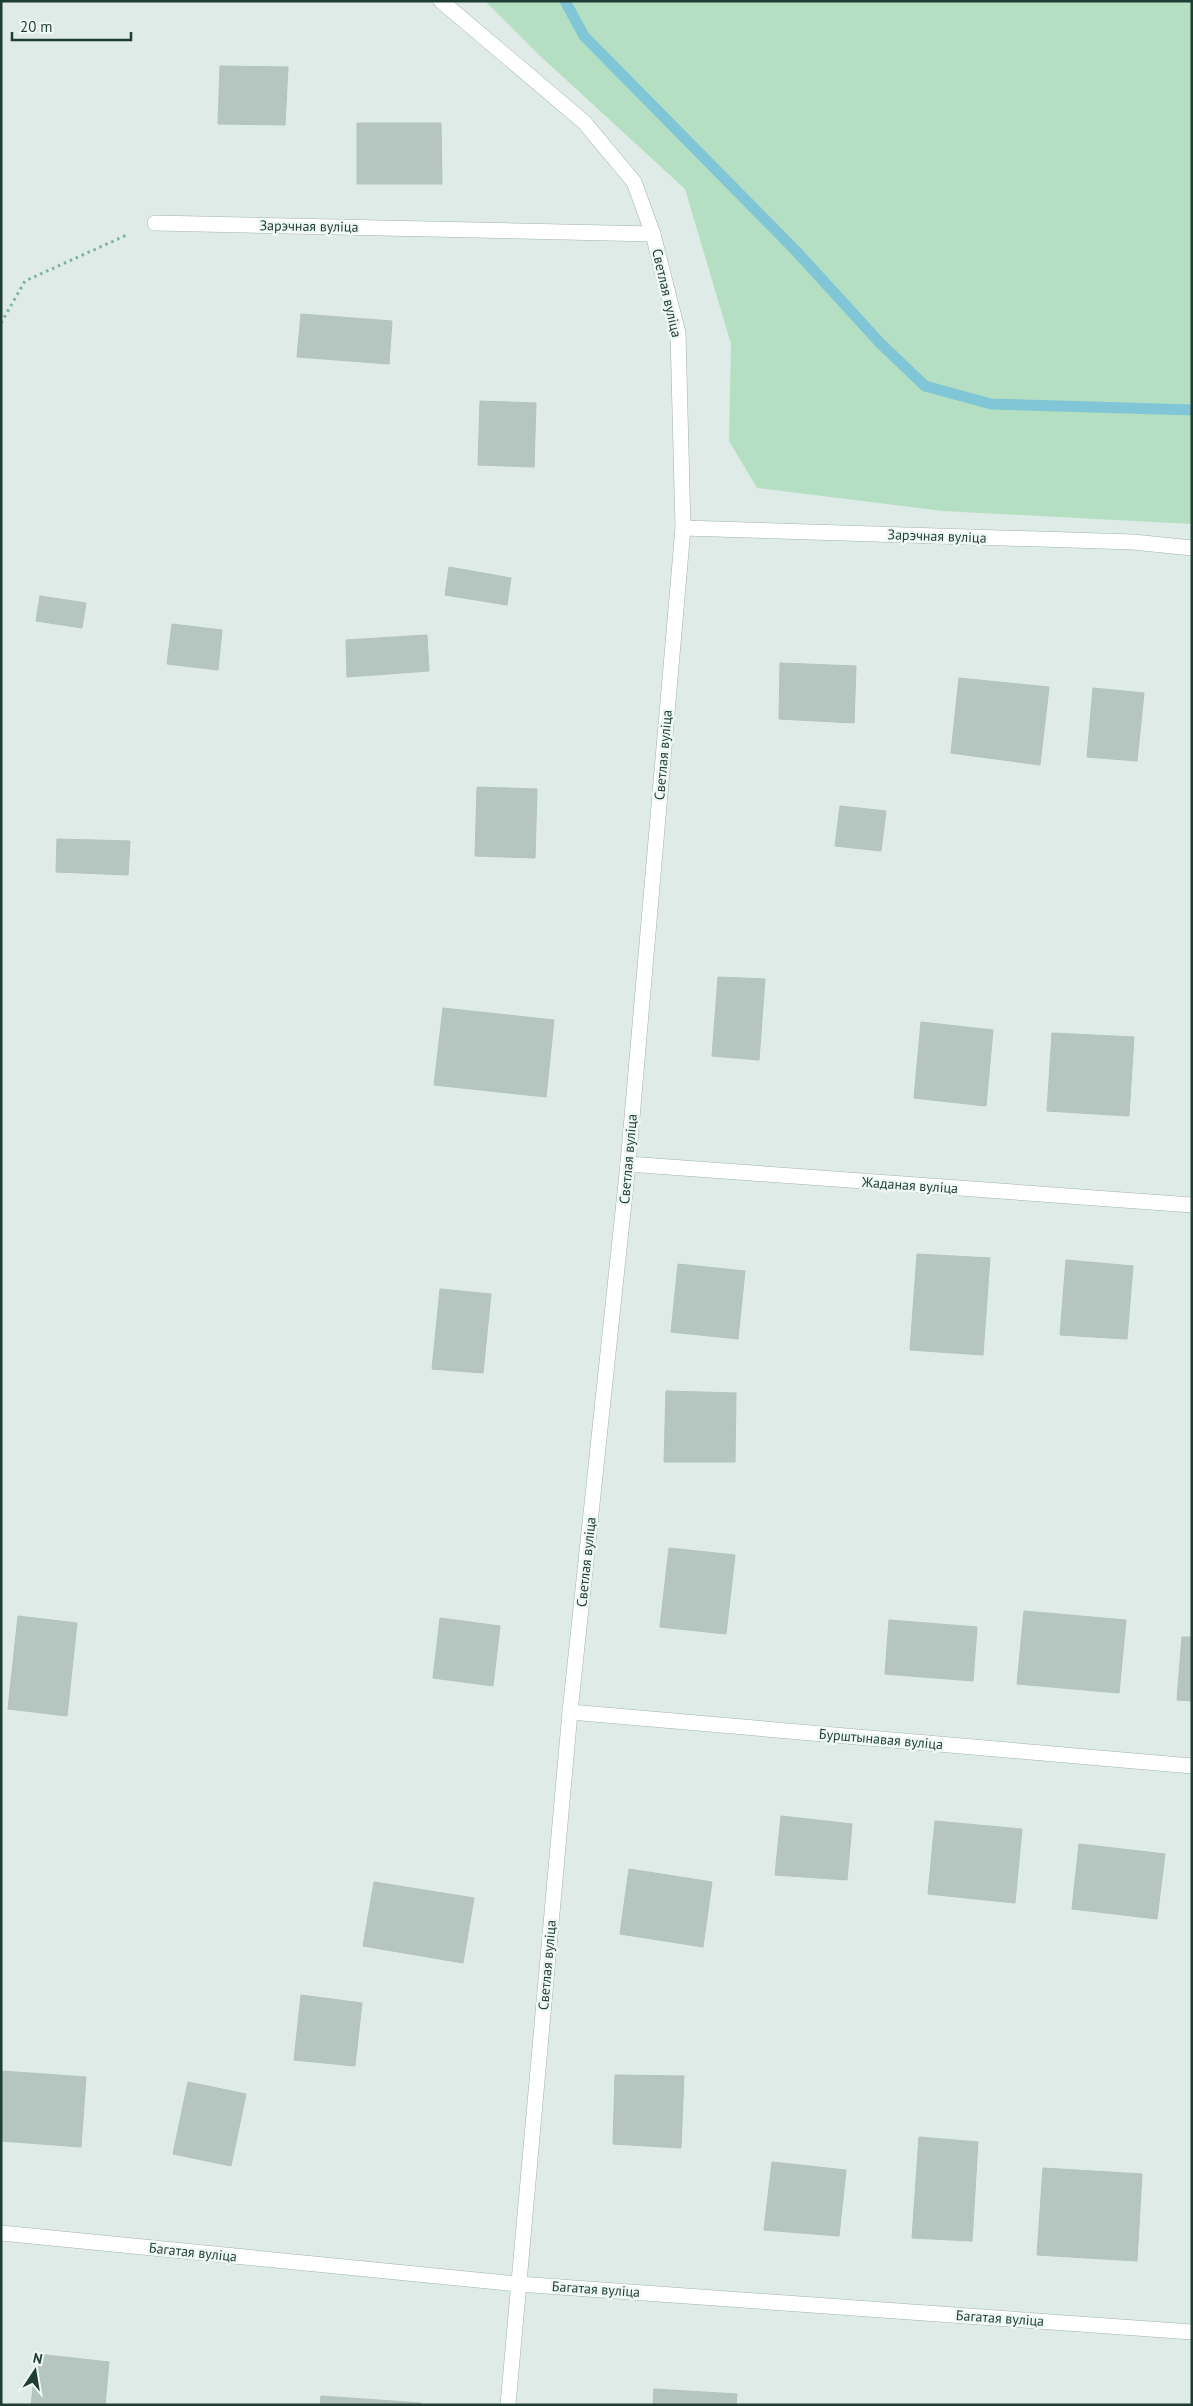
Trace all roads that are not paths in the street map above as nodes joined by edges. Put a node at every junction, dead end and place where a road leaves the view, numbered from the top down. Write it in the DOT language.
graph roads {
  1 [pos="440,1"];
  2 [pos="155,222"];
  3 [pos="653,234"];
  4 [pos="683,528"];
  5 [pos="1192,548"];
  6 [pos="628,1164"];
  7 [pos="1192,1206"];
  8 [pos="570,1712"];
  9 [pos="1192,1766"];
  10 [pos="1,2233"];
  11 [pos="518,2284"];
  12 [pos="1192,2332"];
  13 [pos="508,2405"];
  1 -- 3 [label="street, Светлая вуліца"];
  2 -- 3 [label="street, Зарэчная вуліца"];
  3 -- 4 [label="street, Светлая вуліца"];
  4 -- 5 [label="street, Зарэчная вуліца"];
  4 -- 6 [label="street, Светлая вуліца"];
  6 -- 7 [label="street, Жаданая вуліца"];
  6 -- 8 [label="street, Светлая вуліца"];
  8 -- 9 [label="street, Бурштынавая вуліца"];
  8 -- 11 [label="street, Светлая вуліца"];
  10 -- 11 [label="street, Багатая вуліца"];
  11 -- 12 [label="street, Багатая вуліца"];
  11 -- 13 [label="street, Светлая вуліца"];
}
